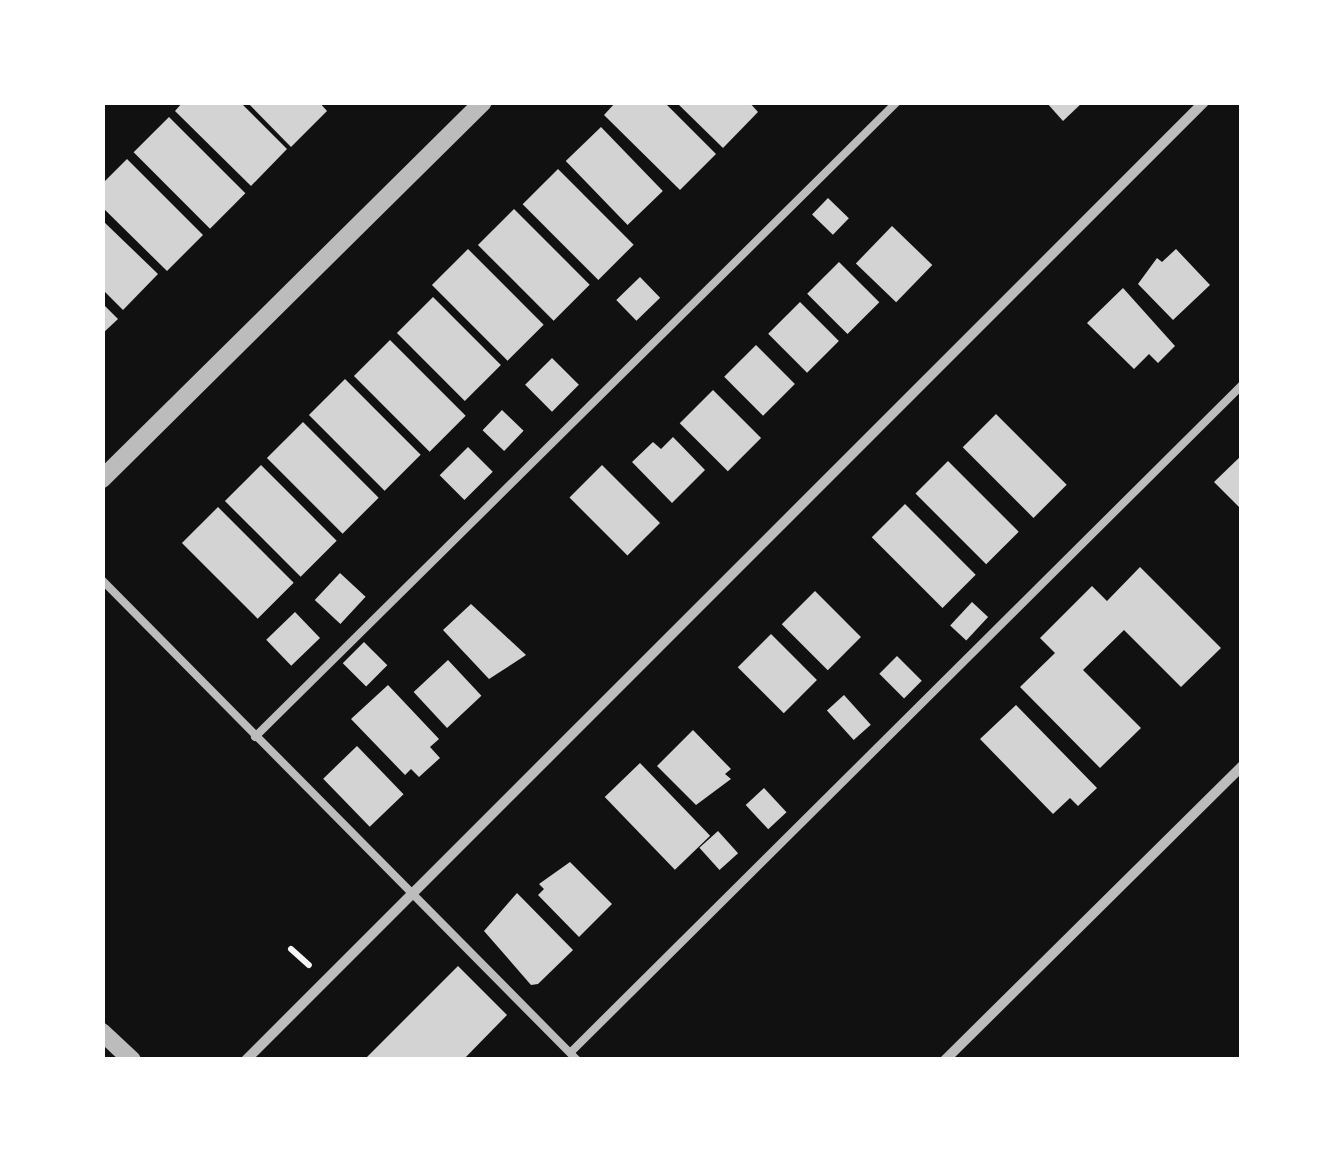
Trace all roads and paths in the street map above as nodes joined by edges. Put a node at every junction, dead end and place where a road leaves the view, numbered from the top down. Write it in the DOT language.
graph roads {
  1 [pos="483,102"];
  2 [pos="898,102"];
  3 [pos="1204,102"];
  4 [pos="1242,385"];
  5 [pos="102,479"];
  6 [pos="102,580"];
  7 [pos="255,738"];
  8 [pos="1242,766"];
  9 [pos="414,888"];
  10 [pos="102,1032"];
  11 [pos="574,1056"];
  12 [pos="132,1060"];
  13 [pos="246,1060"];
  14 [pos="946,1060"];
  1 -- 5 [label="street"];
  2 -- 7 [label="lane"];
  3 -- 9 [label="street"];
  4 -- 11 [label="lane"];
  6 -- 7 [label="lane"];
  7 -- 9 [label="lane"];
  8 -- 14 [label="street"];
  9 -- 11 [label="lane"];
  9 -- 13 [label="street"];
  10 -- 12 [label="street"];
}
